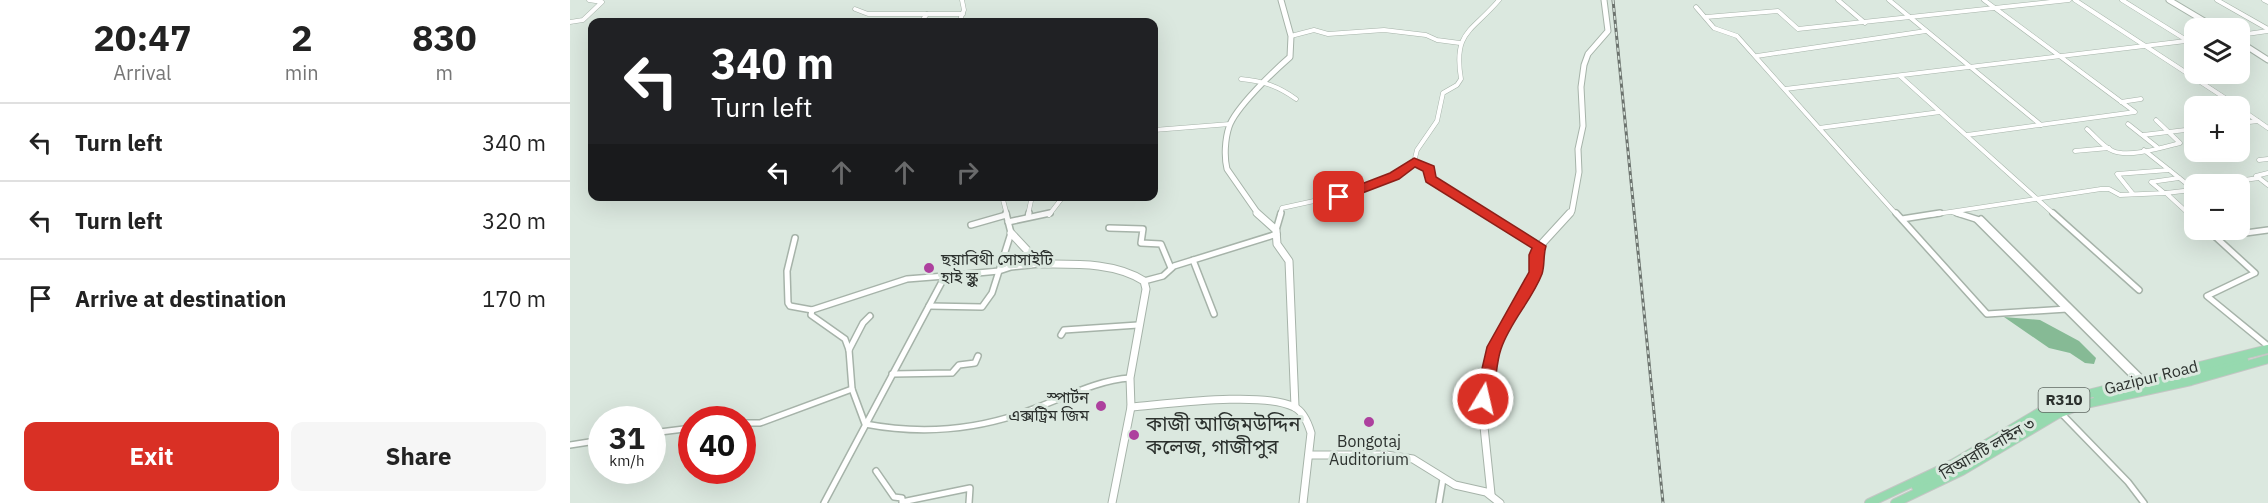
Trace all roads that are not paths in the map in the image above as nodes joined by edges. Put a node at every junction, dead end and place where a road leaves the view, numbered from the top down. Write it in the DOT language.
graph roads {
  1 [pos="589,0"];
  2 [pos="962,0"];
  3 [pos="1281,0"];
  4 [pos="1499,0"];
  5 [pos="1604,0"];
  6 [pos="1838,0"];
  7 [pos="1889,0"];
  8 [pos="1984,0"];
  9 [pos="2069,0"];
  10 [pos="2075,0"];
  11 [pos="2122,0"];
  12 [pos="2169,0"];
  13 [pos="2217,0"];
  14 [pos="2264,0"];
  15 [pos="2268,2"];
  16 [pos="1696,6"];
  17 [pos="1994,8"];
  18 [pos="855,9"];
  19 [pos="927,14"];
  20 [pos="963,14"];
  21 [pos="1706,17"];
  22 [pos="924,18"];
  23 [pos="961,18"];
  24 [pos="1910,18"];
  25 [pos="2200,18"];
  26 [pos="570,22"];
  27 [pos="1865,23"];
  28 [pos="2268,30"];
  29 [pos="1926,31"];
  30 [pos="2250,33"];
  31 [pos="1291,36"];
  32 [pos="2184,39"];
  33 [pos="2184,41"];
  34 [pos="1460,44"];
  35 [pos="2146,46"];
  36 [pos="2250,48"];
  37 [pos="1757,56"];
  38 [pos="2060,56"];
  39 [pos="2268,60"];
  40 [pos="1971,67"];
  41 [pos="1900,76"];
  42 [pos="1241,79"];
  43 [pos="1263,81"];
  44 [pos="1785,89"];
  45 [pos="2221,96"];
  46 [pos="1296,99"];
  47 [pos="2141,99"];
  48 [pos="2121,102"];
  49 [pos="1940,112"];
  50 [pos="2250,116"];
  51 [pos="2156,120"];
  52 [pos="2258,121"];
  53 [pos="2250,122"];
  54 [pos="1230,124"];
  55 [pos="2128,124"];
  56 [pos="2041,125"];
  57 [pos="1819,128"];
  58 [pos="2268,128"];
  59 [pos="2087,129"];
  60 [pos="1158,130"];
  61 [pos="2184,130"];
  62 [pos="2171,132"];
  63 [pos="1967,135"];
  64 [pos="2143,135"];
  65 [pos="2157,147"];
  66 [pos="2109,148"];
  67 [pos="2144,150"];
  68 [pos="2075,151"];
  69 [pos="2268,159"];
  70 [pos="2259,160"];
  71 [pos="1414,162"];
  72 [pos="2169,170"];
  73 [pos="2268,173"];
  74 [pos="2180,178"];
  75 [pos="2259,178"];
  76 [pos="2250,179"];
  77 [pos="2184,181"];
  78 [pos="2268,185"];
  79 [pos="2184,191"];
  80 [pos="2165,193"];
  81 [pos="2133,194"];
  82 [pos="2035,198"];
  83 [pos="1003,201"];
  84 [pos="1031,201"];
  85 [pos="1060,201"];
  86 [pos="1985,206"];
  87 [pos="2184,209"];
  88 [pos="1950,212"];
  89 [pos="1006,215"];
  90 [pos="1028,217"];
  91 [pos="1902,219"];
  92 [pos="1979,220"];
  93 [pos="1008,222"];
  94 [pos="971,225"];
  95 [pos="1109,228"];
  96 [pos="2268,230"];
  97 [pos="1277,232"];
  98 [pos="2250,232"];
  99 [pos="1011,233"];
  100 [pos="795,238"];
  101 [pos="2219,240"];
  102 [pos="1539,246"];
  103 [pos="1193,260"];
  104 [pos="1040,264"];
  105 [pos="1171,268"];
  106 [pos="999,272"];
  107 [pos="945,276"];
  108 [pos="1144,281"];
  109 [pos="2139,290"];
  110 [pos="929,306"];
  111 [pos="2067,309"];
  112 [pos="812,310"];
  113 [pos="1214,314"];
  114 [pos="870,316"];
  115 [pos="1138,325"];
  116 [pos="1061,335"];
  117 [pos="2268,349"];
  118 [pos="849,350"];
  119 [pos="978,356"];
  120 [pos="2268,359"];
  121 [pos="892,374"];
  122 [pos="1130,378"];
  123 [pos="2139,379"];
  124 [pos="852,389"];
  125 [pos="1295,406"];
  126 [pos="1131,407"];
  127 [pos="2061,413"];
  128 [pos="756,423"];
  129 [pos="865,424"];
  130 [pos="588,443"];
  131 [pos="570,446"];
  132 [pos="1310,455"];
  133 [pos="876,471"];
  134 [pos="1443,479"];
  135 [pos="1491,494"];
  136 [pos="1881,502"];
  137 [pos="824,503"];
  138 [pos="969,503"];
  139 [pos="1112,503"];
  140 [pos="1303,503"];
  141 [pos="1438,503"];
  142 [pos="1500,503"];
  143 [pos="1869,503"];
  144 [pos="1895,503"];
  145 [pos="2144,503"];
  1 -- 26 [label="street"];
  2 -- 20 [label="street"];
  3 -- 31 [label="street"];
  4 -- 34 [label="street"];
  5 -- 102 [label="street"];
  6 -- 27 [label="street"];
  7 -- 24 [label="street"];
  8 -- 17 [label="street"];
  9 -- 17 [label="street"];
  10 -- 35 [label="street"];
  11 -- 32 [label="street"];
  12 -- 25 [label="street"];
  13 -- 28 [label="street"];
  14 -- 15 [label="street"];
  16 -- 21 [label="street"];
  17 -- 24 [label="street"];
  17 -- 38 [label="street"];
  18 -- 19 [label="street"];
  19 -- 20 [label="street"];
  19 -- 22 [label="street"];
  20 -- 23 [label="street"];
  21 -- 27 [label="street"];
  21 -- 37 [label="street"];
  24 -- 27 [label="street"];
  24 -- 29 [label="street"];
  28 -- 30 [label="street"];
  29 -- 37 [label="street"];
  29 -- 40 [label="street"];
  31 -- 34 [label="street"];
  31 -- 43 [label="street"];
  33 -- 35 [label="street"];
  34 -- 71 [label="street"];
  35 -- 38 [label="street"];
  35 -- 45 [label="street"];
  36 -- 39 [label="street"];
  37 -- 44 [label="street"];
  38 -- 40 [label="street"];
  38 -- 48 [label="street"];
  40 -- 41 [label="street"];
  40 -- 56 [label="street"];
  41 -- 44 [label="street"];
  41 -- 49 [label="street"];
  42 -- 43 [label="street"];
  43 -- 46 [label="street"];
  43 -- 54 [label="street"];
  44 -- 57 [label="street"];
  47 -- 48 [label="street"];
  48 -- 56 [label="street"];
  49 -- 57 [label="street"];
  49 -- 63 [label="street"];
  50 -- 52 [label="street"];
  51 -- 62 [label="street"];
  52 -- 53 [label="street"];
  52 -- 58 [label="street"];
  54 -- 60 [label="street"];
  54 -- 97 [label="street"];
  55 -- 64 [label="street"];
  56 -- 63 [label="street"];
  57 -- 91 [label="street"];
  59 -- 66 [label="street"];
  61 -- 62 [label="street"];
  62 -- 64 [label="street"];
  62 -- 65 [label="street"];
  63 -- 82 [label="street"];
  64 -- 65 [label="street"];
  65 -- 67 [label="street"];
  66 -- 67 [label="street"];
  66 -- 68 [label="street"];
  67 -- 72 [label="street"];
  69 -- 70 [label="street"];
  71 -- 97 [label="street"];
  71 -- 102 [label="street"];
  72 -- 74 [label="street"];
  72 -- 81 [label="street"];
  73 -- 75 [label="street"];
  74 -- 77 [label="street"];
  74 -- 80 [label="street"];
  75 -- 76 [label="street"];
  75 -- 78 [label="street"];
  79 -- 80 [label="street"];
  80 -- 81 [label="street"];
  80 -- 87 [label="street"];
  81 -- 82 [label="street"];
  82 -- 86 [label="street"];
  82 -- 109 [label="street"];
  83 -- 89 [label="street"];
  84 -- 90 [label="street"];
  85 -- 90 [label="street"];
  86 -- 88 [label="street"];
  86 -- 92 [label="street"];
  88 -- 91 [label="street"];
  88 -- 92 [label="street"];
  89 -- 93 [label="street"];
  89 -- 94 [label="street"];
  90 -- 93 [label="street"];
  91 -- 111 [label="street"];
  92 -- 111 [label="street"];
  92 -- 123 [label="street"];
  93 -- 99 [label="street"];
  95 -- 105 [label="street"];
  96 -- 98 [label="street"];
  97 -- 103 [label="street"];
  97 -- 125 [label="street"];
  99 -- 104 [label="street"];
  99 -- 106 [label="street"];
  100 -- 112 [label="street"];
  101 -- 117 [label="street"];
  102 -- 135 [label="street"];
  103 -- 105 [label="street"];
  103 -- 113 [label="street"];
  104 -- 106 [label="street"];
  104 -- 108 [label="street"];
  105 -- 108 [label="street"];
  106 -- 107 [label="street"];
  106 -- 110 [label="street"];
  107 -- 110 [label="street"];
  107 -- 112 [label="street"];
  108 -- 115 [label="street"];
  110 -- 121 [label="street"];
  111 -- 123 [label="street"];
  112 -- 118 [label="street"];
  114 -- 118 [label="street"];
  115 -- 116 [label="street"];
  115 -- 122 [label="street"];
  117 -- 123 [label="main road, Gazipur Road / R310"];
  117 -- 136 [label="main road, বিআরটি লাইন ৩"];
  118 -- 124 [label="street"];
  119 -- 121 [label="street"];
  120 -- 127 [label="main road, Gazipur Road / R310"];
  121 -- 129 [label="street"];
  122 -- 126 [label="street"];
  122 -- 129 [label="street"];
  123 -- 136 [label="main road, Gazipur Road / R310"];
  124 -- 128 [label="street"];
  124 -- 129 [label="street"];
  125 -- 126 [label="street"];
  125 -- 132 [label="street"];
  126 -- 139 [label="street"];
  127 -- 144 [label="main road, Gazipur Road / R310"];
  127 -- 145 [label="street"];
  129 -- 137 [label="street"];
  130 -- 131 [label="street"];
  132 -- 134 [label="street"];
  132 -- 140 [label="street"];
  133 -- 138 [label="street"];
  134 -- 135 [label="street"];
  134 -- 141 [label="street"];
  135 -- 142 [label="street"];
  136 -- 143 [label="main road, R310"];
}
